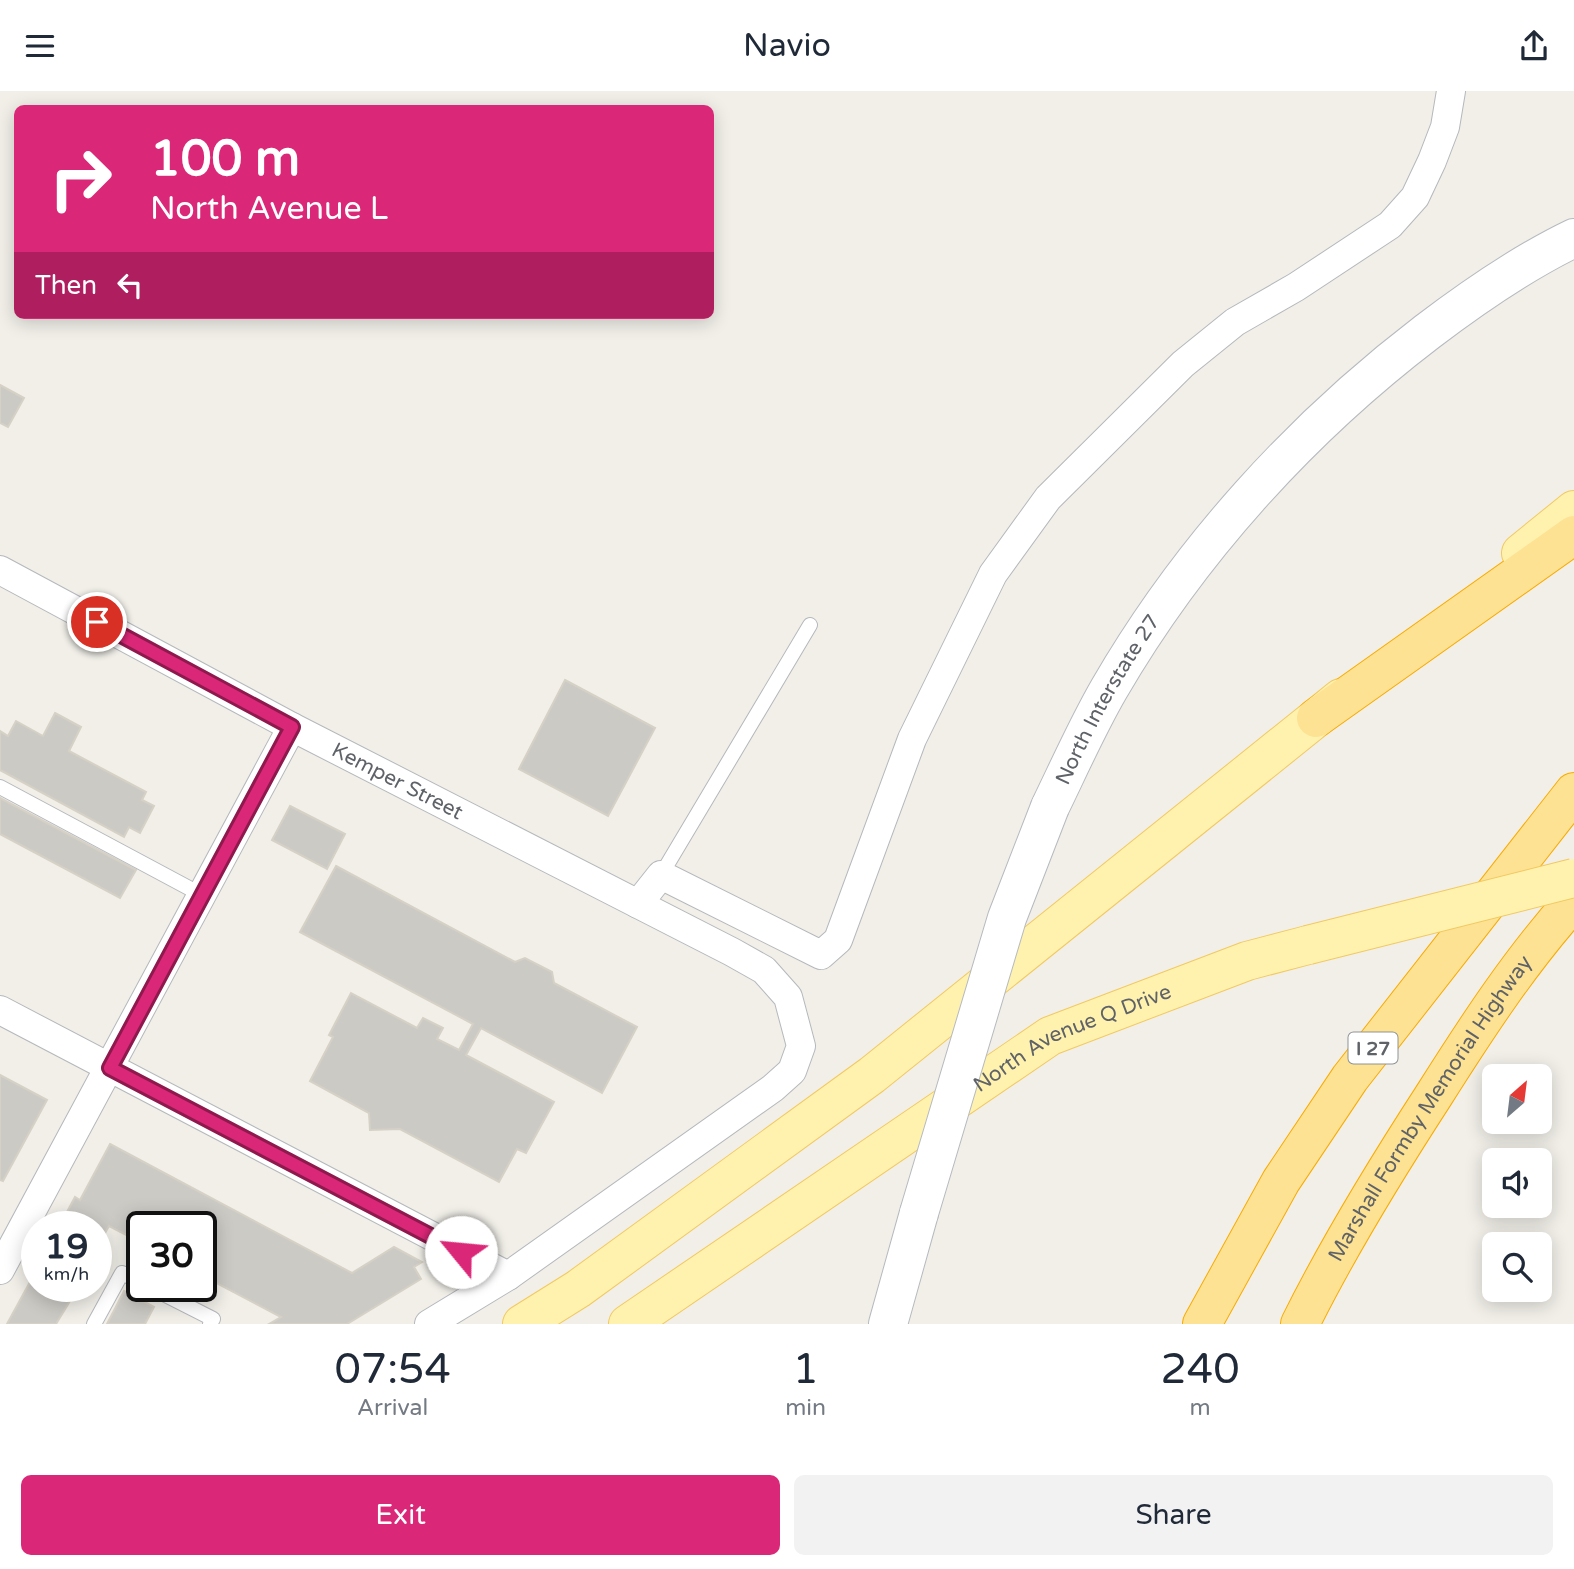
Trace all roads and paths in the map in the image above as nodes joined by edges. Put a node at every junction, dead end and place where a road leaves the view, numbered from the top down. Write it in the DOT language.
graph roads {
  1 [pos="1451,91"];
  2 [pos="1574,238"];
  3 [pos="1574,510"];
  4 [pos="1574,535"];
  5 [pos="0,570"];
  6 [pos="810,625"];
  7 [pos="1316,718"];
  8 [pos="292,727"];
  9 [pos="0,787"];
  10 [pos="1574,792"];
  11 [pos="661,876"];
  12 [pos="1574,878"];
  13 [pos="202,895"];
  14 [pos="1574,901"];
  15 [pos="638,904"];
  16 [pos="0,1010"];
  17 [pos="110,1068"];
  18 [pos="0,1270"];
  19 [pos="126,1275"];
  20 [pos="508,1276"];
  21 [pos="180,1302"];
  22 [pos="94,1324"];
  23 [pos="210,1324"];
  24 [pos="429,1324"];
  25 [pos="523,1324"];
  26 [pos="628,1324"];
  27 [pos="888,1324"];
  28 [pos="1202,1324"];
  29 [pos="1300,1324"];
  1 -- 11 [label="street"];
  2 -- 27 [label="main road, North Interstate 27, bridge"];
  3 -- 7 [label="main road"];
  4 -- 7 [label="highway"];
  5 -- 8 [label="street, Kemper Street"];
  6 -- 11 [label="lane"];
  7 -- 25 [label="main road"];
  8 -- 13 [label="street"];
  8 -- 15 [label="street, Kemper Street"];
  9 -- 13 [label="lane"];
  10 -- 28 [label="highway, I 27"];
  11 -- 15 [label="street"];
  12 -- 26 [label="main road, North Avenue Q Drive, bridge"];
  13 -- 17 [label="street"];
  14 -- 29 [label="highway, Marshall Formby Memorial Highway"];
  15 -- 20 [label="street, Kemper Street"];
  16 -- 17 [label="street"];
  17 -- 18 [label="street"];
  17 -- 20 [label="street"];
  19 -- 22 [label="lane"];
  20 -- 24 [label="street"];
  21 -- 23 [label="lane"];
}
